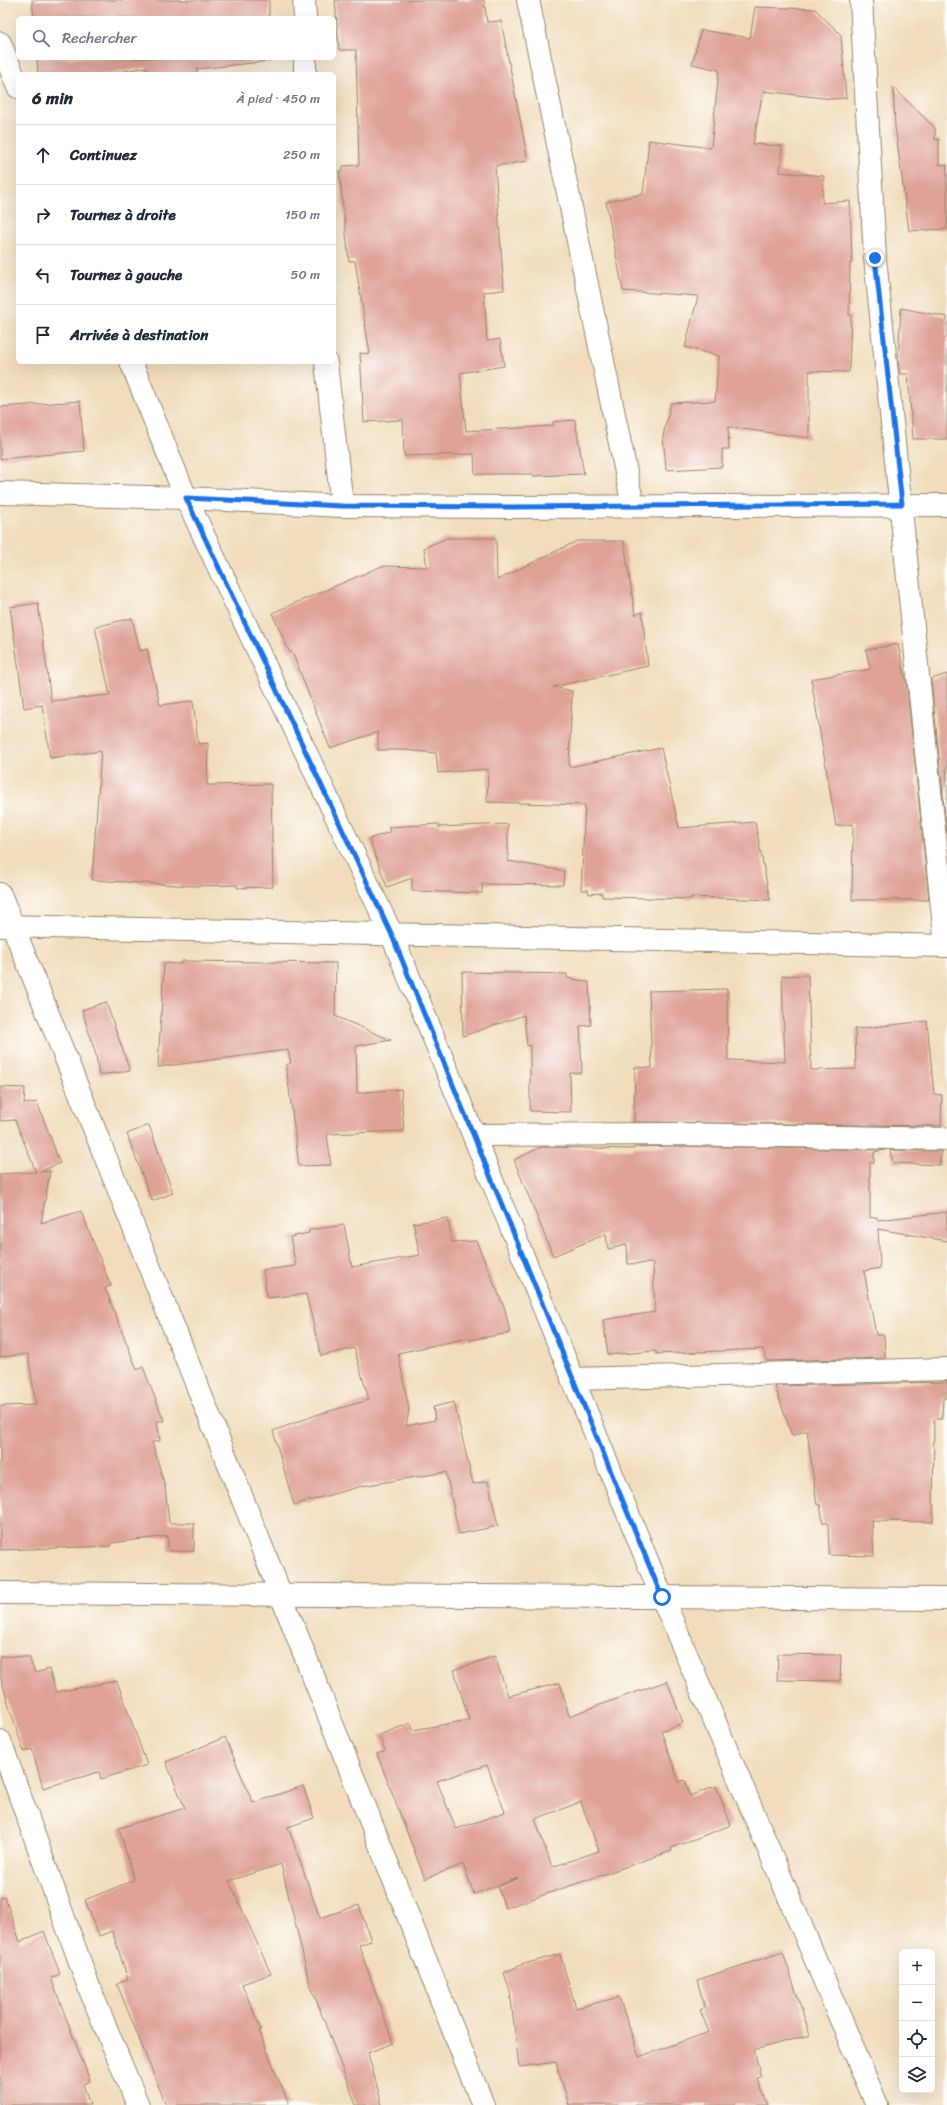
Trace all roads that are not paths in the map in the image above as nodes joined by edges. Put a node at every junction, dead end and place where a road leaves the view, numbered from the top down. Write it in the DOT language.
graph roads {
  1 [pos="304,0"];
  2 [pos="528,0"];
  3 [pos="861,0"];
  4 [pos="305,16"];
  5 [pos="0,43"];
  6 [pos="305,60"];
  7 [pos="305,72"];
  8 [pos="16,82"];
  9 [pos="132,364"];
  10 [pos="326,364"];
  11 [pos="0,493"];
  12 [pos="186,498"];
  13 [pos="902,504"];
  14 [pos="947,505"];
  15 [pos="342,506"];
  16 [pos="633,506"];
  17 [pos="0,894"];
  18 [pos="7,926"];
  19 [pos="391,933"];
  20 [pos="947,946"];
  21 [pos="474,1135"];
  22 [pos="947,1139"];
  23 [pos="947,1369"];
  24 [pos="572,1379"];
  25 [pos="0,1593"];
  26 [pos="282,1595"];
  27 [pos="662,1597"];
  28 [pos="947,1599"];
  29 [pos="0,1741"];
  30 [pos="138,2105"];
  31 [pos="483,2105"];
  32 [pos="877,2105"];
  1 -- 4 [label="street"];
  2 -- 16 [label="street"];
  3 -- 13 [label="street"];
  5 -- 8 [label="street"];
  6 -- 7 [label="street"];
  9 -- 12 [label="street"];
  10 -- 15 [label="street"];
  11 -- 12 [label="street"];
  12 -- 15 [label="street"];
  12 -- 19 [label="street"];
  13 -- 14 [label="street"];
  13 -- 16 [label="street"];
  13 -- 20 [label="street"];
  15 -- 16 [label="street"];
  17 -- 18 [label="street"];
  18 -- 19 [label="street"];
  18 -- 26 [label="street"];
  19 -- 20 [label="street"];
  19 -- 21 [label="street"];
  21 -- 22 [label="street"];
  21 -- 24 [label="street"];
  23 -- 24 [label="street"];
  24 -- 27 [label="street"];
  25 -- 26 [label="street"];
  26 -- 27 [label="street"];
  26 -- 31 [label="street"];
  27 -- 28 [label="street"];
  27 -- 32 [label="street"];
  29 -- 30 [label="street"];
}
